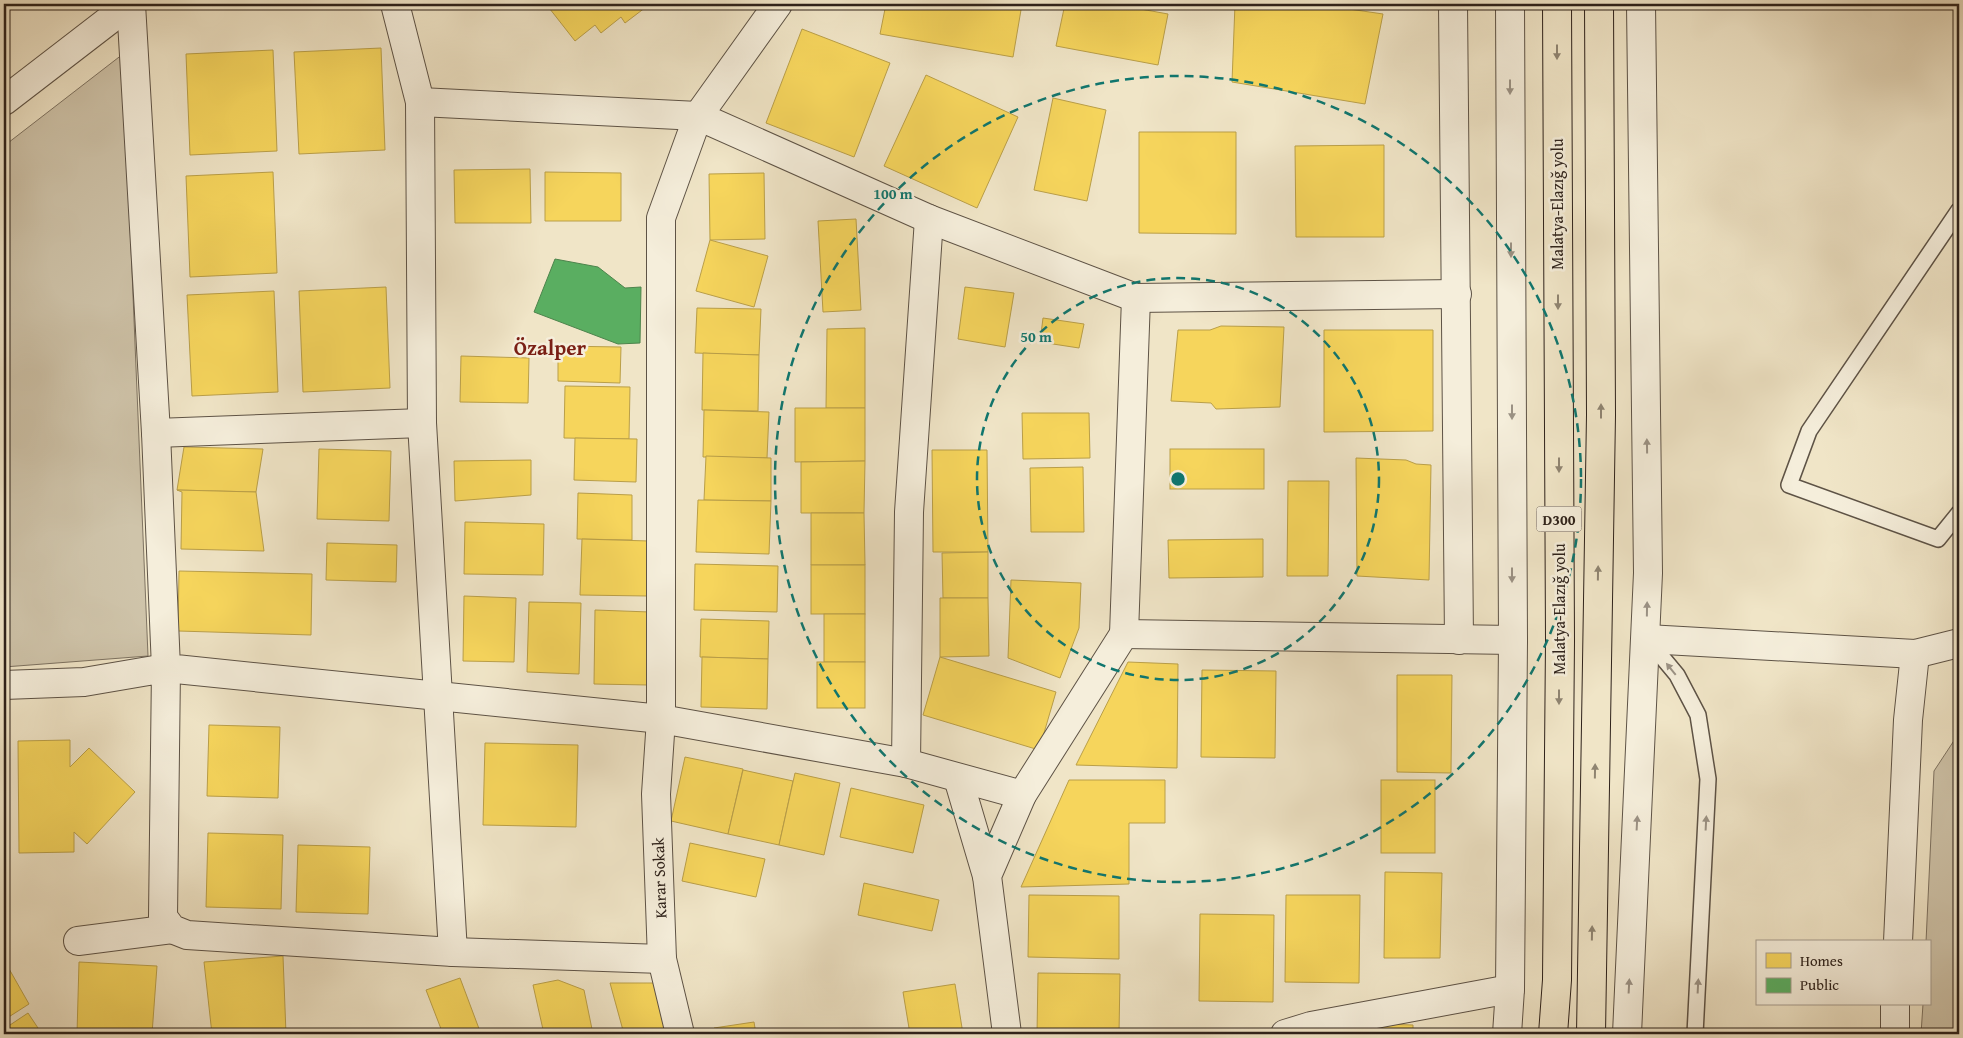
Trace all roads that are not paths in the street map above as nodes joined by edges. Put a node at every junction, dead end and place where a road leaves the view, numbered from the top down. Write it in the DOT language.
graph roads {
  1 [pos="130,4"];
  2 [pos="395,4"];
  3 [pos="778,4"];
  4 [pos="1453,4"];
  5 [pos="1510,4"];
  6 [pos="1557,4"];
  7 [pos="1599,4"];
  8 [pos="1641,4"];
  9 [pos="4,101"];
  10 [pos="420,102"];
  11 [pos="698,116"];
  12 [pos="1959,210"];
  13 [pos="929,218"];
  14 [pos="1457,294"];
  15 [pos="1136,298"];
  16 [pos="422,423"];
  17 [pos="156,433"];
  18 [pos="1959,513"];
  19 [pos="1124,634"];
  20 [pos="1647,639"];
  21 [pos="1459,640"];
  22 [pos="1513,640"];
  23 [pos="1959,643"];
  24 [pos="1914,654"];
  25 [pos="166,668"];
  26 [pos="4,685"];
  27 [pos="438,696"];
  28 [pos="661,719"];
  29 [pos="906,763"];
  30 [pos="958,778"];
  31 [pos="1022,795"];
  32 [pos="987,876"];
  33 [pos="172,929"];
  34 [pos="1898,940"];
  35 [pos="78,941"];
  36 [pos="453,952"];
  37 [pos="662,959"];
  38 [pos="1510,989"];
  39 [pos="1895,1006"];
  40 [pos="680,1034"];
  41 [pos="1007,1034"];
  42 [pos="1285,1034"];
  43 [pos="1507,1034"];
  44 [pos="1553,1034"];
  45 [pos="1591,1034"];
  46 [pos="1626,1034"];
  47 [pos="1696,1034"];
  48 [pos="1895,1034"];
  1 -- 9 [label="street"];
  1 -- 17 [label="street"];
  2 -- 10 [label="street"];
  3 -- 11 [label="street, Karar Sokak"];
  4 -- 14 [label="street"];
  5 -- 22 [label="street, one-way"];
  6 -- 44 [label="highway, Malatya-Elazığ yolu / D300, one-way"];
  45 -- 7 [label="highway, D300, one-way"];
  20 -- 8 [label="street, one-way"];
  10 -- 11 [label="street"];
  10 -- 16 [label="street"];
  11 -- 13 [label="street"];
  11 -- 28 [label="street, Karar Sokak"];
  12 -- 18 [label="lane"];
  13 -- 15 [label="street"];
  13 -- 29 [label="street"];
  14 -- 15 [label="street"];
  14 -- 21 [label="street"];
  15 -- 19 [label="street"];
  16 -- 17 [label="street"];
  16 -- 27 [label="street"];
  17 -- 25 [label="street"];
  19 -- 21 [label="street"];
  19 -- 31 [label="street"];
  20 -- 24 [label="street"];
  46 -- 20 [label="street, one-way"];
  47 -- 20 [label="lane, one-way"];
  21 -- 22 [label="street"];
  22 -- 38 [label="street"];
  23 -- 24 [label="street"];
  24 -- 34 [label="street"];
  25 -- 26 [label="street"];
  25 -- 27 [label="street"];
  25 -- 33 [label="street"];
  27 -- 28 [label="street"];
  27 -- 36 [label="street"];
  28 -- 29 [label="street"];
  28 -- 37 [label="street, Karar Sokak"];
  29 -- 30 [label="street"];
  30 -- 31 [label="street"];
  30 -- 32 [label="street"];
  31 -- 32 [label="street"];
  32 -- 41 [label="street"];
  33 -- 35 [label="street"];
  33 -- 36 [label="street"];
  36 -- 37 [label="street"];
  37 -- 40 [label="street, Karar Sokak"];
  38 -- 42 [label="street"];
  38 -- 43 [label="street"];
  39 -- 48 [label="street"];
}
